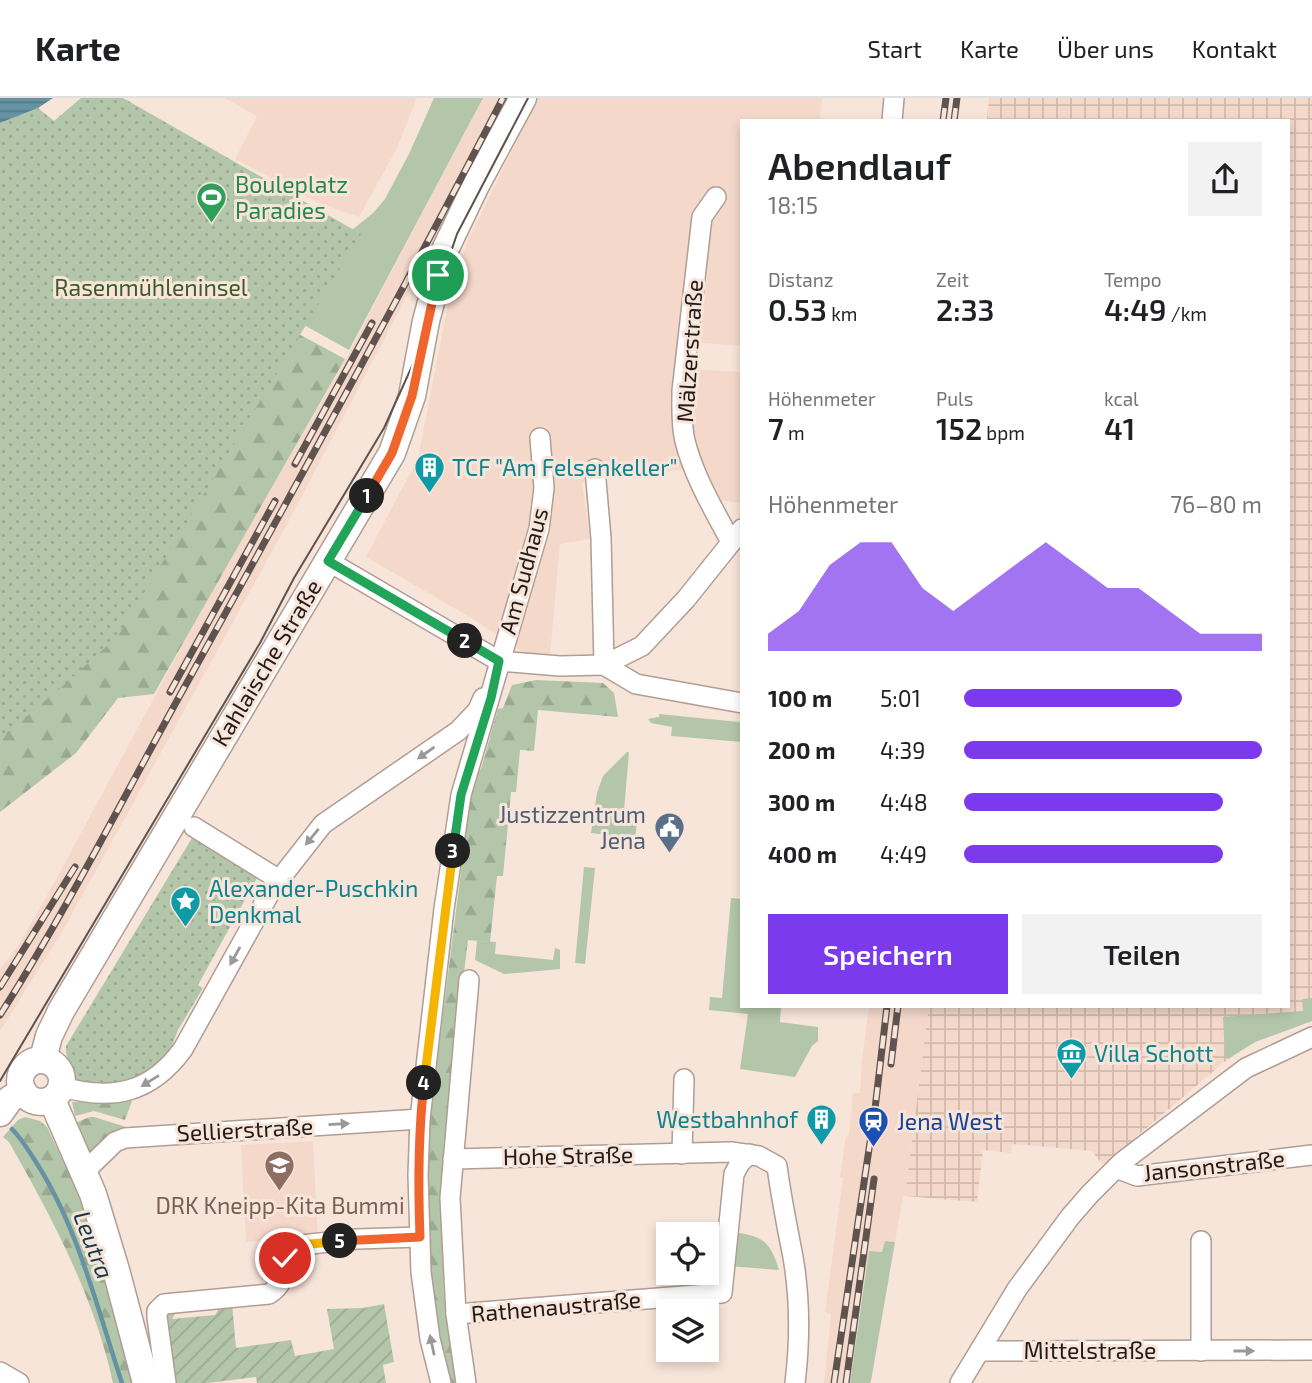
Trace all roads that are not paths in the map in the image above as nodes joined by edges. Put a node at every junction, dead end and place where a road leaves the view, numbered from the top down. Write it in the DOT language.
graph roads {
  1 [pos="523,98"];
  2 [pos="894,98"];
  3 [pos="892,119"];
  4 [pos="716,197"];
  5 [pos="540,438"];
  6 [pos="595,469"];
  7 [pos="737,536"];
  8 [pos="328,561"];
  9 [pos="499,661"];
  10 [pos="604,665"];
  11 [pos="740,703"];
  12 [pos="194,827"];
  13 [pos="278,879"];
  14 [pos="469,980"];
  15 [pos="1312,1038"];
  16 [pos="43,1059"];
  17 [pos="684,1079"];
  18 [pos="23,1091"];
  19 [pos="57,1093"];
  20 [pos="0,1113"];
  21 [pos="420,1119"];
  22 [pos="682,1154"];
  23 [pos="748,1154"];
  24 [pos="1312,1155"];
  25 [pos="453,1159"];
  26 [pos="1116,1168"];
  27 [pos="84,1172"];
  28 [pos="420,1237"];
  29 [pos="1201,1241"];
  30 [pos="456,1314"];
  31 [pos="980,1350"];
  32 [pos="1312,1350"];
  33 [pos="1201,1351"];
  34 [pos="0,1372"];
  35 [pos="19,1383"];
  36 [pos="146,1383"];
  37 [pos="166,1383"];
  38 [pos="441,1383"];
  39 [pos="466,1383"];
  40 [pos="795,1383"];
  41 [pos="960,1383"];
  1 -- 8 [label="main road, Kahlaische Straße"];
  2 -- 3 [label="street"];
  4 -- 7 [label="street, Mälzerstraße"];
  5 -- 9 [label="street, Am Sudhaus"];
  6 -- 10 [label="street"];
  7 -- 10 [label="street"];
  8 -- 9 [label="street"];
  8 -- 16 [label="main road, Kahlaische Straße"];
  9 -- 10 [label="street"];
  9 -- 13 [label="street, one-way"];
  9 -- 21 [label="street"];
  10 -- 11 [label="street"];
  12 -- 13 [label="street"];
  13 -- 19 [label="street, one-way"];
  14 -- 25 [label="street, Rathenaustraße"];
  15 -- 26 [label="street"];
  16 -- 18 [label="main road"];
  16 -- 19 [label="main road"];
  17 -- 22 [label="street"];
  18 -- 19 [label="main road"];
  18 -- 20 [label="main road"];
  19 -- 27 [label="main road"];
  27 -- 21 [label="street, Sellierstraße, one-way"];
  21 -- 28 [label="street"];
  22 -- 23 [label="street, Hohe Straße"];
  22 -- 25 [label="street, Hohe Straße"];
  23 -- 30 [label="street, Rathenaustraße"];
  23 -- 40 [label="street, Hohe Straße"];
  24 -- 26 [label="street, Jansonstraße"];
  25 -- 30 [label="street, Rathenaustraße"];
  26 -- 31 [label="street"];
  27 -- 36 [label="main road"];
  28 -- 37 [label="street"];
  38 -- 28 [label="street, one-way"];
  29 -- 33 [label="street"];
  30 -- 39 [label="street, Rathenaustraße"];
  31 -- 33 [label="street, Mittelstraße"];
  31 -- 41 [label="street"];
  33 -- 32 [label="street, Mittelstraße, one-way"];
  34 -- 35 [label="street"];
}
